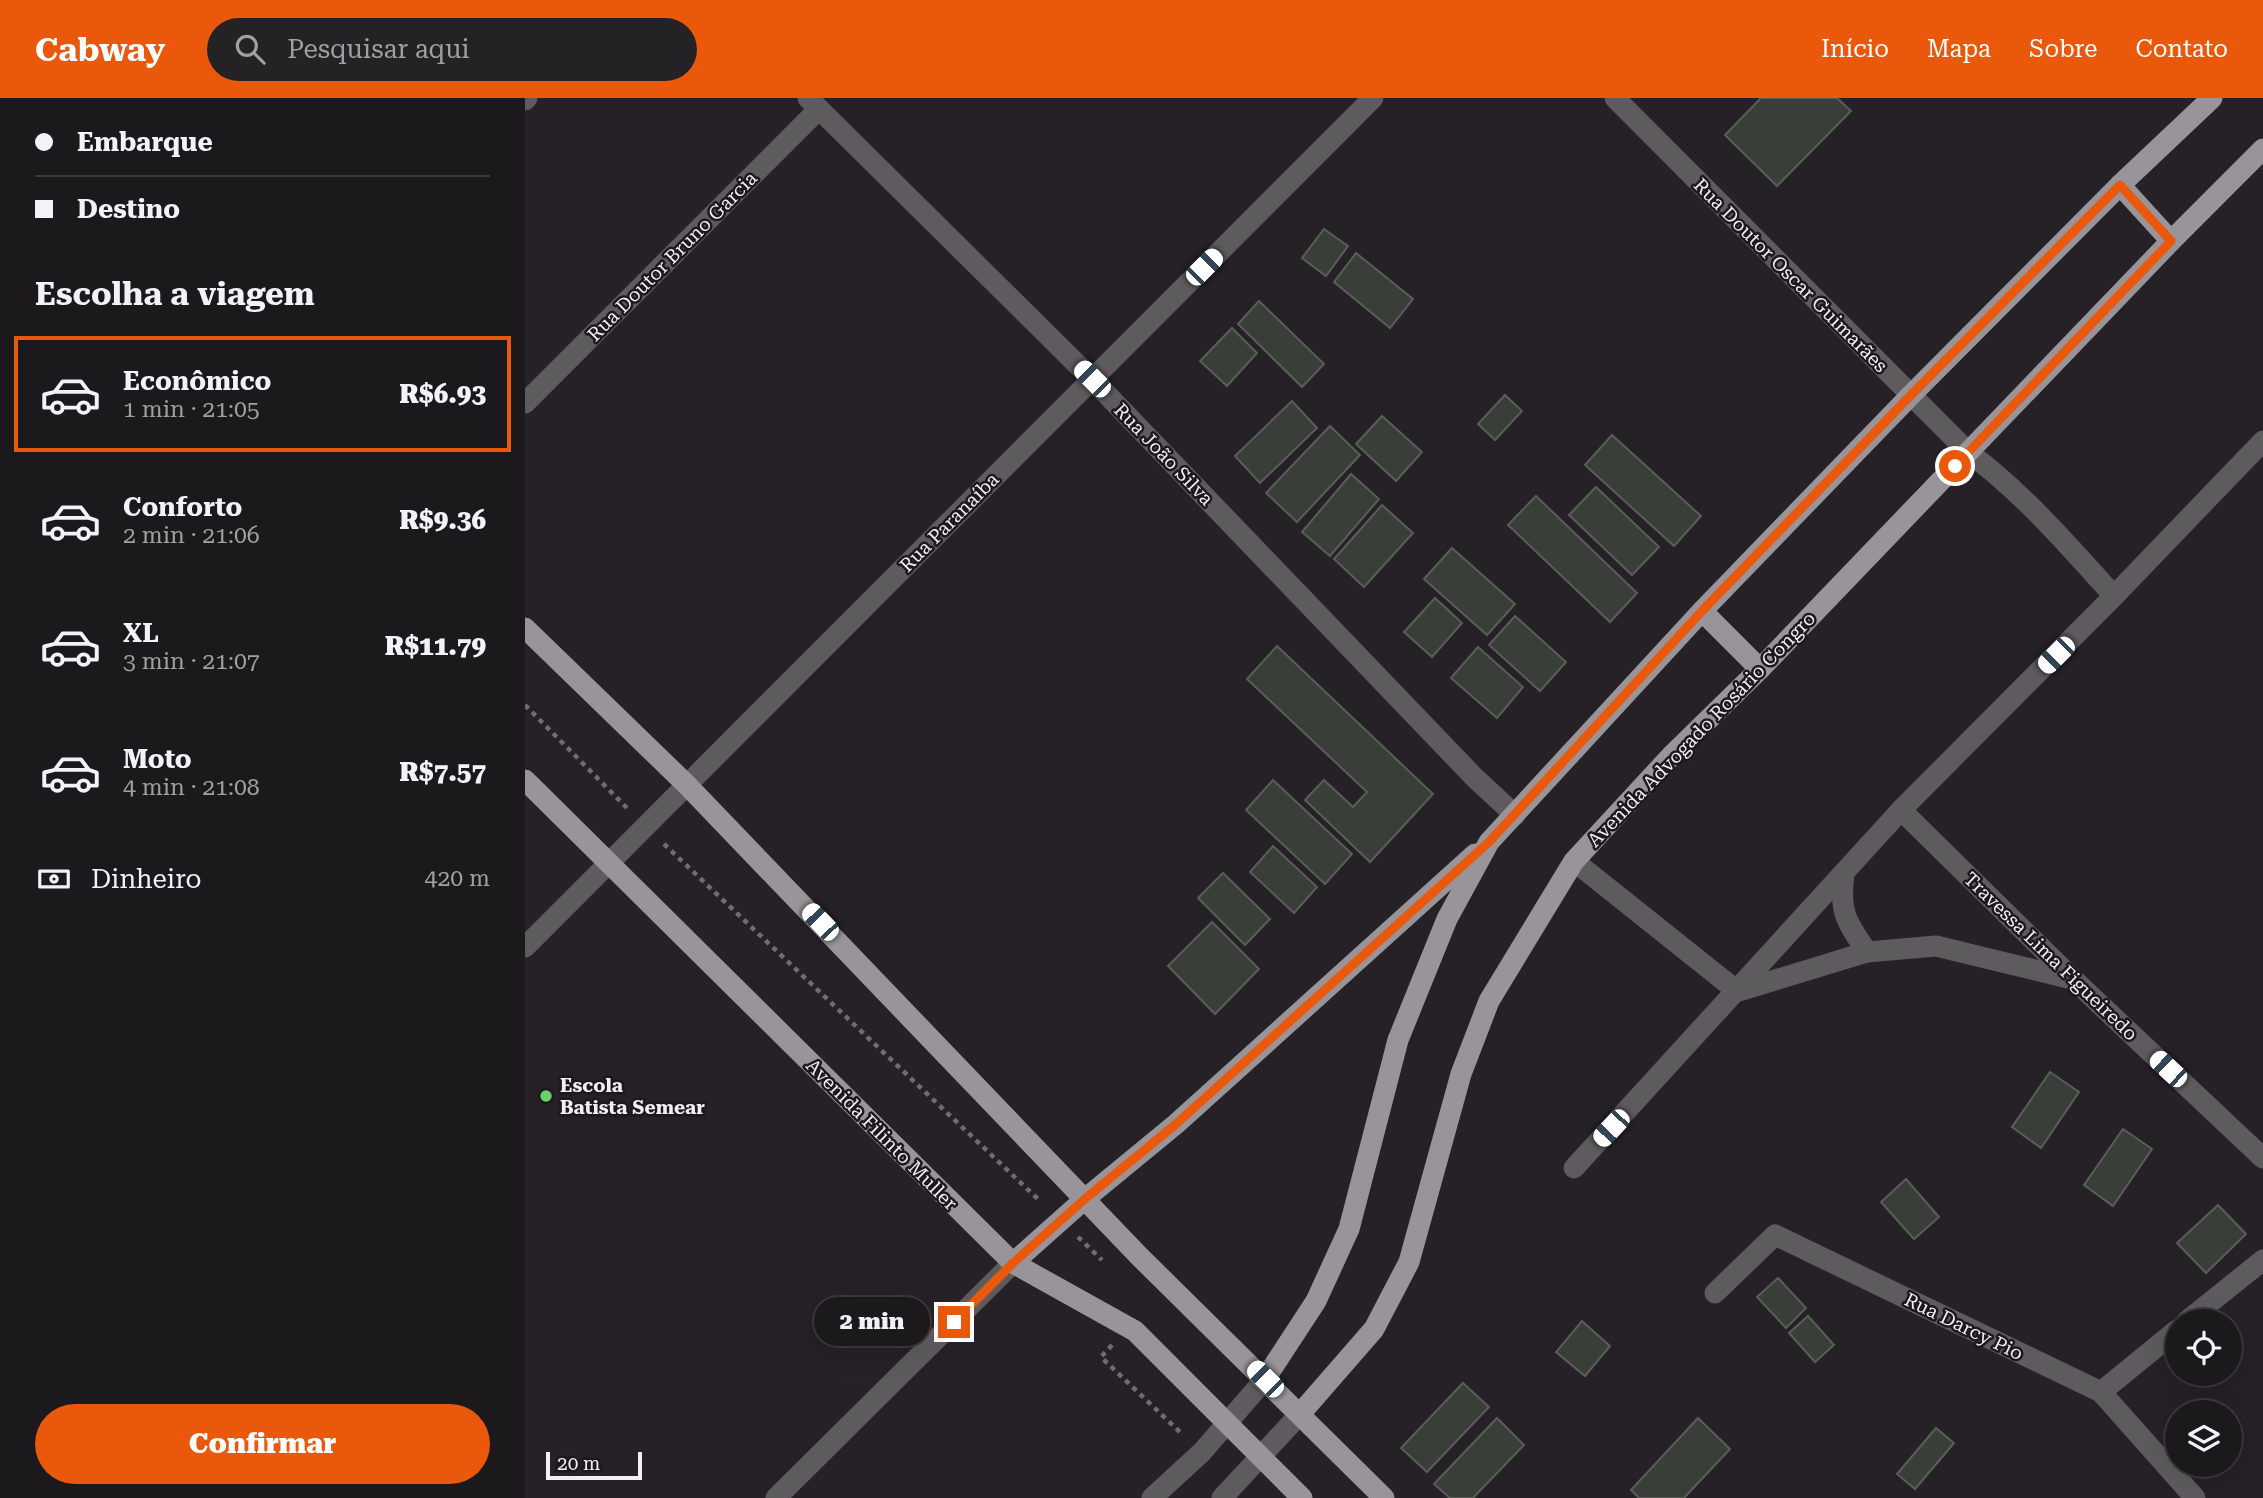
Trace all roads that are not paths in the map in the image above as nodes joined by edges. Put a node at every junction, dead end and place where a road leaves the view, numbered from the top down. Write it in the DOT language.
graph roads {
  1 [pos="1373,98"];
  2 [pos="1615,98"];
  3 [pos="2212,98"];
  4 [pos="813,104"];
  5 [pos="2263,149"];
  6 [pos="2120,185"];
  7 [pos="2171,241"];
  8 [pos="1092,379"];
  9 [pos="1911,395"];
  10 [pos="525,403"];
  11 [pos="2263,440"];
  12 [pos="1968,452"];
  13 [pos="2114,596"];
  14 [pos="1702,611"];
  15 [pos="525,628"];
  16 [pos="1760,669"];
  17 [pos="525,780"];
  18 [pos="687,785"];
  19 [pos="1901,810"];
  20 [pos="1515,815"];
  21 [pos="1489,842"];
  22 [pos="1574,861"];
  23 [pos="608,863"];
  24 [pos="1844,874"];
  25 [pos="525,947"];
  26 [pos="1867,951"];
  27 [pos="2073,979"];
  28 [pos="1737,991"];
  29 [pos="2263,1158"];
  30 [pos="1574,1168"];
  31 [pos="1086,1198"];
  32 [pos="2263,1260"];
  33 [pos="1013,1263"];
  34 [pos="1715,1293"];
  35 [pos="2202,1309"];
  36 [pos="2165,1340"];
  37 [pos="1265,1379"];
  38 [pos="2101,1392"];
  39 [pos="1300,1414"];
  40 [pos="1228,1423"];
  41 [pos="1261,1457"];
  42 [pos="776,1498"];
  43 [pos="1153,1498"];
  44 [pos="1222,1498"];
  45 [pos="1302,1498"];
  46 [pos="1384,1498"];
  47 [pos="2195,1498"];
  1 -- 8 [label="street, Rua Paranaíba"];
  2 -- 9 [label="street, Rua Doutor Oscar Guimarães"];
  3 -- 6 [label="main road"];
  4 -- 8 [label="street, Rua João Silva"];
  4 -- 10 [label="street, Rua Doutor Bruno Garcia"];
  5 -- 7 [label="main road, Avenida Advogado Rosário Congro"];
  6 -- 7 [label="main road"];
  6 -- 9 [label="main road"];
  7 -- 12 [label="main road, Avenida Advogado Rosário Congro"];
  8 -- 18 [label="street, Rua Paranaíba"];
  8 -- 20 [label="street, Rua João Silva"];
  9 -- 12 [label="street, Rua Doutor Oscar Guimarães"];
  9 -- 14 [label="main road"];
  11 -- 13 [label="street"];
  12 -- 13 [label="street, Rua Doutor Oscar Guimarães"];
  12 -- 16 [label="main road, Avenida Advogado Rosário Congro"];
  13 -- 19 [label="street"];
  14 -- 16 [label="main road"];
  14 -- 20 [label="main road"];
  15 -- 18 [label="main road"];
  16 -- 22 [label="main road, Avenida Advogado Rosário Congro"];
  17 -- 23 [label="main road, Avenida Filinto Muller"];
  18 -- 23 [label="street, Rua Paranaíba"];
  18 -- 31 [label="main road"];
  19 -- 24 [label="street"];
  19 -- 27 [label="street, Travessa Lima Figueiredo"];
  20 -- 21 [label="main road"];
  21 -- 31 [label="main road"];
  21 -- 37 [label="main road"];
  22 -- 28 [label="street"];
  22 -- 39 [label="main road, Avenida Advogado Rosário Congro"];
  23 -- 25 [label="street, Rua Paranaíba"];
  23 -- 33 [label="main road, Avenida Filinto Muller"];
  24 -- 26 [label="street"];
  24 -- 28 [label="street"];
  26 -- 27 [label="street"];
  26 -- 28 [label="street"];
  27 -- 29 [label="street, Travessa Lima Figueiredo"];
  28 -- 30 [label="street"];
  31 -- 33 [label="main road"];
  31 -- 37 [label="main road"];
  32 -- 35 [label="street"];
  33 -- 40 [label="main road, Avenida Filinto Muller"];
  33 -- 42 [label="street"];
  34 -- 38 [label="street, Rua Darcy Pio"];
  36 -- 38 [label="street"];
  37 -- 39 [label="main road"];
  37 -- 40 [label="street"];
  38 -- 47 [label="street, Rua Darcy Pio"];
  39 -- 41 [label="street"];
  39 -- 46 [label="main road"];
  40 -- 41 [label="main road, Avenida Filinto Muller"];
  40 -- 43 [label="street"];
  41 -- 44 [label="street"];
  41 -- 45 [label="main road, Avenida Filinto Muller"];
}
